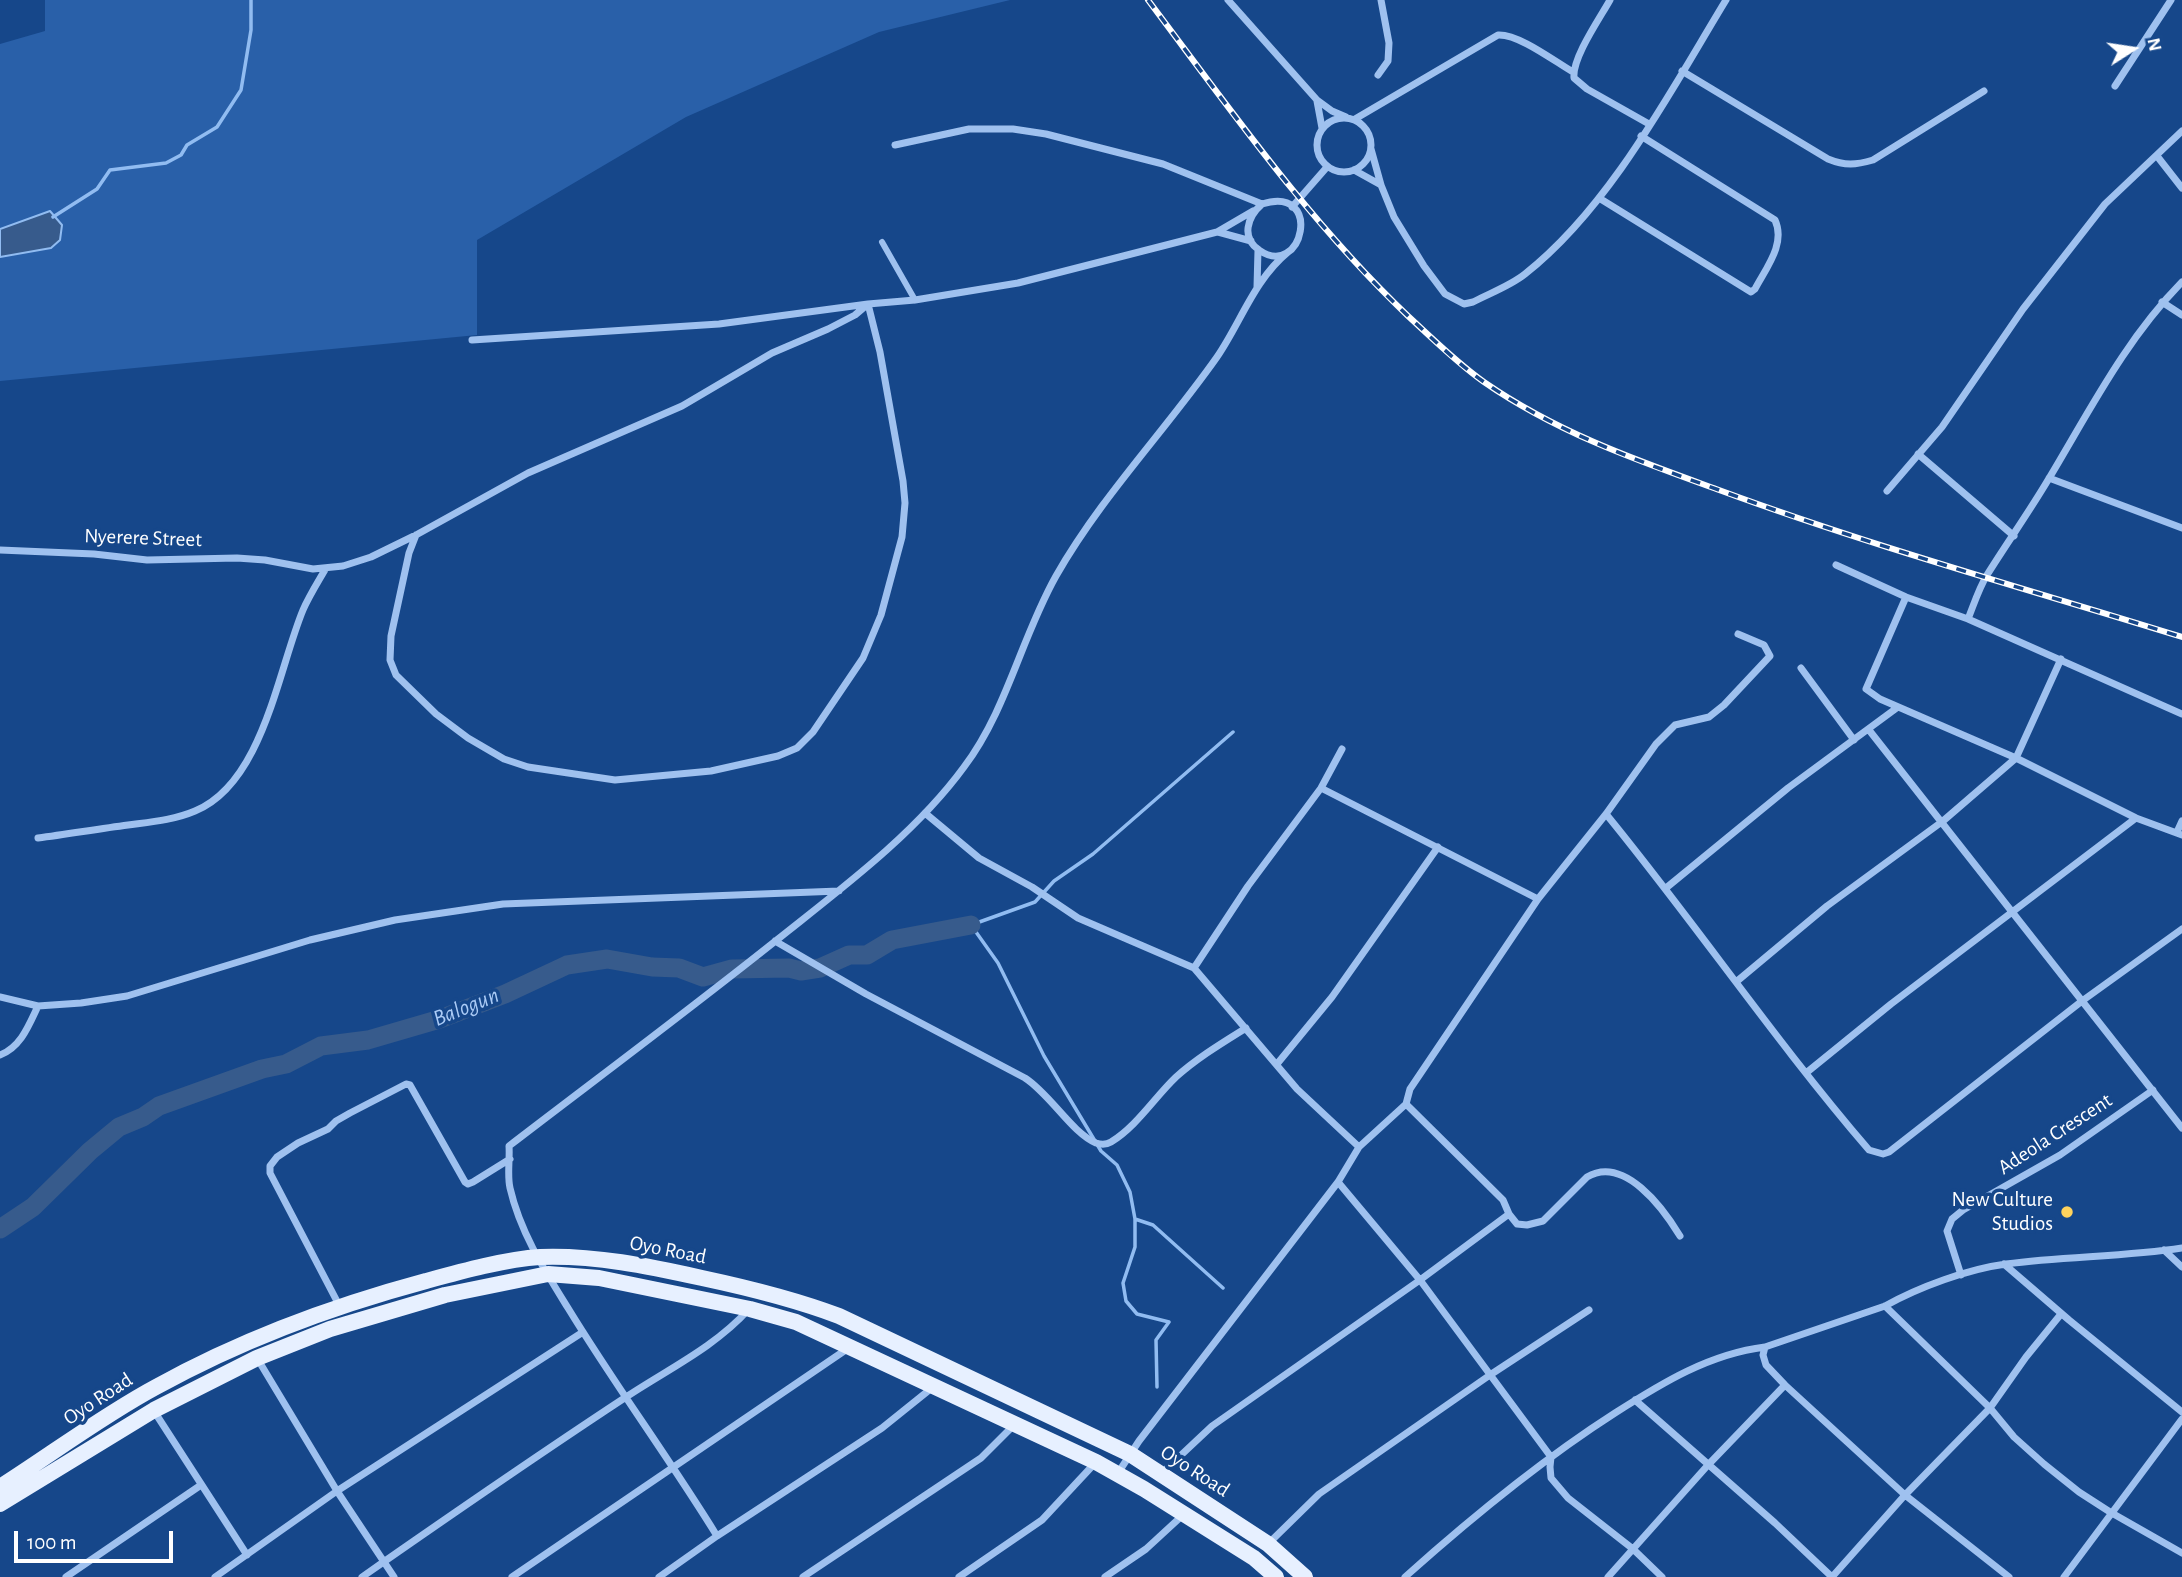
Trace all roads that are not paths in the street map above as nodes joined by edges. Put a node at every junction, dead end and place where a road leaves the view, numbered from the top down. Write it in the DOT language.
graph roads {
  1 [pos="1228,0"];
  2 [pos="1381,0"];
  3 [pos="1610,0"];
  4 [pos="1726,0"];
  5 [pos="2171,0"];
  6 [pos="1682,71"];
  7 [pos="1573,72"];
  8 [pos="1378,75"];
  9 [pos="2115,86"];
  10 [pos="1984,91"];
  11 [pos="1317,100"];
  12 [pos="1351,119"];
  13 [pos="1649,124"];
  14 [pos="1322,128"];
  15 [pos="2182,131"];
  16 [pos="1641,136"];
  17 [pos="895,145"];
  18 [pos="1371,149"];
  19 [pos="2157,156"];
  20 [pos="1327,167"];
  21 [pos="1354,170"];
  22 [pos="1381,185"];
  23 [pos="2182,188"];
  24 [pos="1599,198"];
  25 [pos="1262,204"];
  26 [pos="1292,207"];
  27 [pos="1254,211"];
  28 [pos="1217,232"];
  29 [pos="882,242"];
  30 [pos="1251,242"];
  31 [pos="1258,250"];
  32 [pos="1288,252"];
  33 [pos="2182,282"];
  34 [pos="1257,287"];
  35 [pos="915,300"];
  36 [pos="2162,302"];
  37 [pos="868,304"];
  38 [pos="2182,315"];
  39 [pos="472,340"];
  40 [pos="1918,454"];
  41 [pos="2049,478"];
  42 [pos="1887,491"];
  43 [pos="2182,528"];
  44 [pos="416,536"];
  45 [pos="2014,536"];
  46 [pos="0,550"];
  47 [pos="1836,565"];
  48 [pos="326,568"];
  49 [pos="1906,597"];
  50 [pos="1968,619"];
  51 [pos="1738,634"];
  52 [pos="2061,659"];
  53 [pos="1801,668"];
  54 [pos="1898,707"];
  55 [pos="2182,714"];
  56 [pos="1869,730"];
  57 [pos="1854,740"];
  58 [pos="1342,749"];
  59 [pos="2016,758"];
  60 [pos="1321,788"];
  61 [pos="925,813"];
  62 [pos="1606,814"];
  63 [pos="2136,818"];
  64 [pos="1943,821"];
  65 [pos="2182,821"];
  66 [pos="2179,834"];
  67 [pos="38,838"];
  68 [pos="1438,847"];
  69 [pos="1666,888"];
  70 [pos="840,891"];
  71 [pos="1538,899"];
  72 [pos="2012,913"];
  73 [pos="2182,929"];
  74 [pos="775,942"];
  75 [pos="1194,968"];
  76 [pos="1737,982"];
  77 [pos="0,997"];
  78 [pos="2082,1001"];
  79 [pos="38,1006"];
  80 [pos="1246,1028"];
  81 [pos="0,1055"];
  82 [pos="1277,1064"];
  83 [pos="1806,1073"];
  84 [pos="2153,1090"];
  85 [pos="1406,1104"];
  86 [pos="2182,1128"];
  87 [pos="1359,1147"];
  88 [pos="510,1159"];
  89 [pos="1338,1182"];
  90 [pos="1509,1214"];
  91 [pos="1680,1236"];
  92 [pos="2182,1248"];
  93 [pos="2164,1250"];
  94 [pos="538,1257"];
  95 [pos="2004,1264"];
  96 [pos="2182,1267"];
  97 [pos="548,1274"];
  98 [pos="1961,1274"];
  99 [pos="1420,1280"];
  100 [pos="1885,1306"];
  101 [pos="340,1308"];
  102 [pos="750,1309"];
  103 [pos="1589,1310"];
  104 [pos="2061,1314"];
  105 [pos="583,1332"];
  106 [pos="852,1346"];
  107 [pos="1765,1347"];
  108 [pos="257,1358"];
  109 [pos="1490,1375"];
  110 [pos="1785,1385"];
  111 [pos="933,1386"];
  112 [pos="625,1397"];
  113 [pos="1635,1400"];
  114 [pos="1990,1408"];
  115 [pos="154,1410"];
  116 [pos="2182,1412"];
  117 [pos="2182,1419"];
  118 [pos="1015,1424"];
  119 [pos="1130,1454"];
  120 [pos="1551,1457"];
  121 [pos="1096,1462"];
  122 [pos="1708,1465"];
  123 [pos="674,1466"];
  124 [pos="1117,1474"];
  125 [pos="1161,1474"];
  126 [pos="201,1485"];
  127 [pos="0,1486"];
  128 [pos="337,1491"];
  129 [pos="1905,1494"];
  130 [pos="0,1504"];
  131 [pos="2110,1512"];
  132 [pos="1184,1514"];
  133 [pos="716,1536"];
  134 [pos="1268,1544"];
  135 [pos="1633,1549"];
  136 [pos="2182,1553"];
  137 [pos="247,1555"];
  138 [pos="384,1562"];
  139 [pos="66,1577"];
  140 [pos="215,1577"];
  141 [pos="362,1577"];
  142 [pos="394,1577"];
  143 [pos="512,1577"];
  144 [pos="659,1577"];
  145 [pos="803,1577"];
  146 [pos="959,1577"];
  147 [pos="1105,1577"];
  148 [pos="1276,1577"];
  149 [pos="1305,1577"];
  150 [pos="1405,1577"];
  151 [pos="1608,1577"];
  152 [pos="1662,1577"];
  153 [pos="1832,1577"];
  154 [pos="2009,1577"];
  155 [pos="2064,1577"];
  1 -- 11 [label="street"];
  2 -- 8 [label="street"];
  3 -- 7 [label="street"];
  4 -- 6 [label="street"];
  5 -- 9 [label="street"];
  6 -- 10 [label="street"];
  6 -- 13 [label="street"];
  7 -- 12 [label="street"];
  7 -- 13 [label="street"];
  11 -- 12 [label="street"];
  11 -- 14 [label="street"];
  12 -- 14 [label="street"];
  12 -- 18 [label="street"];
  13 -- 16 [label="street"];
  14 -- 20 [label="street"];
  15 -- 19 [label="street"];
  16 -- 24 [label="street"];
  16 -- 24 [label="street"];
  17 -- 25 [label="street"];
  18 -- 21 [label="street"];
  18 -- 22 [label="street"];
  19 -- 23 [label="street"];
  19 -- 40 [label="street"];
  20 -- 21 [label="street"];
  20 -- 26 [label="street"];
  21 -- 22 [label="street"];
  22 -- 24 [label="street"];
  25 -- 26 [label="street"];
  25 -- 27 [label="street"];
  26 -- 32 [label="street"];
  27 -- 28 [label="street"];
  27 -- 30 [label="street"];
  28 -- 30 [label="street"];
  28 -- 35 [label="street"];
  29 -- 35 [label="street"];
  30 -- 31 [label="street"];
  31 -- 32 [label="street"];
  31 -- 34 [label="street"];
  32 -- 34 [label="street"];
  33 -- 36 [label="street"];
  34 -- 61 [label="street"];
  35 -- 37 [label="street"];
  36 -- 38 [label="street"];
  36 -- 41 [label="street"];
  37 -- 39 [label="street"];
  37 -- 44 [label="street, Nyerere Street"];
  37 -- 44 [label="street"];
  40 -- 42 [label="street"];
  40 -- 45 [label="street"];
  41 -- 43 [label="street"];
  41 -- 45 [label="street"];
  44 -- 48 [label="street, Nyerere Street"];
  45 -- 50 [label="street"];
  46 -- 48 [label="street, Nyerere Street"];
  47 -- 49 [label="street"];
  48 -- 67 [label="street"];
  49 -- 50 [label="street"];
  49 -- 54 [label="street"];
  50 -- 52 [label="street"];
  51 -- 62 [label="street"];
  52 -- 55 [label="street"];
  52 -- 59 [label="street"];
  53 -- 57 [label="street"];
  54 -- 56 [label="street"];
  54 -- 59 [label="street"];
  56 -- 57 [label="street"];
  56 -- 64 [label="street"];
  57 -- 69 [label="street"];
  58 -- 60 [label="street"];
  59 -- 63 [label="street"];
  59 -- 64 [label="street"];
  60 -- 68 [label="street"];
  60 -- 75 [label="street"];
  61 -- 70 [label="street"];
  61 -- 75 [label="street"];
  62 -- 69 [label="street"];
  62 -- 71 [label="street"];
  63 -- 66 [label="street"];
  63 -- 72 [label="street"];
  64 -- 72 [label="street"];
  64 -- 76 [label="street"];
  65 -- 66 [label="street"];
  68 -- 71 [label="street"];
  68 -- 82 [label="street"];
  69 -- 76 [label="street"];
  70 -- 74 [label="street"];
  70 -- 79 [label="street"];
  71 -- 85 [label="street"];
  72 -- 78 [label="street"];
  72 -- 83 [label="street"];
  73 -- 78 [label="street"];
  74 -- 80 [label="street"];
  74 -- 88 [label="street"];
  75 -- 80 [label="street"];
  76 -- 83 [label="street"];
  77 -- 79 [label="street"];
  78 -- 83 [label="street"];
  78 -- 84 [label="street"];
  79 -- 81 [label="street"];
  80 -- 82 [label="street"];
  82 -- 87 [label="street"];
  84 -- 86 [label="street"];
  84 -- 98 [label="street, Adeola Crescent"];
  85 -- 87 [label="street"];
  85 -- 90 [label="street"];
  87 -- 89 [label="street"];
  88 -- 94 [label="street"];
  88 -- 101 [label="street"];
  89 -- 99 [label="street"];
  89 -- 119 [label="street"];
  90 -- 91 [label="street"];
  90 -- 99 [label="street"];
  92 -- 93 [label="street"];
  93 -- 95 [label="street"];
  93 -- 96 [label="street"];
  94 -- 97 [label="street"];
  94 -- 101 [label="main road, Oyo Road"];
  94 -- 119 [label="main road, Oyo Road"];
  95 -- 98 [label="street"];
  95 -- 104 [label="street"];
  97 -- 102 [label="main road, Oyo Road"];
  97 -- 105 [label="street"];
  97 -- 108 [label="main road, Oyo Road"];
  98 -- 100 [label="street"];
  99 -- 109 [label="street"];
  99 -- 125 [label="street"];
  100 -- 107 [label="street"];
  100 -- 114 [label="street"];
  101 -- 127 [label="main road, Oyo Road"];
  102 -- 106 [label="main road, Oyo Road"];
  102 -- 112 [label="street"];
  103 -- 109 [label="street"];
  104 -- 114 [label="street"];
  104 -- 116 [label="street"];
  105 -- 112 [label="street"];
  105 -- 128 [label="street"];
  106 -- 111 [label="main road, Oyo Road"];
  106 -- 123 [label="street"];
  107 -- 110 [label="street"];
  107 -- 113 [label="street"];
  108 -- 115 [label="main road, Oyo Road"];
  108 -- 128 [label="street"];
  109 -- 120 [label="street"];
  109 -- 134 [label="street"];
  110 -- 122 [label="street"];
  110 -- 129 [label="street"];
  111 -- 118 [label="main road, Oyo Road"];
  111 -- 133 [label="street"];
  112 -- 123 [label="street"];
  112 -- 138 [label="street"];
  113 -- 120 [label="street"];
  113 -- 122 [label="street"];
  114 -- 129 [label="street"];
  114 -- 131 [label="street"];
  115 -- 126 [label="street"];
  115 -- 130 [label="main road, Oyo Road"];
  117 -- 131 [label="street"];
  118 -- 121 [label="main road, Oyo Road"];
  118 -- 145 [label="street"];
  119 -- 124 [label="street"];
  119 -- 125 [label="main road, Oyo Road"];
  120 -- 135 [label="street"];
  120 -- 150 [label="street"];
  121 -- 124 [label="main road, Oyo Road"];
  121 -- 146 [label="street"];
  122 -- 135 [label="street"];
  122 -- 153 [label="street"];
  123 -- 133 [label="street"];
  123 -- 143 [label="street"];
  124 -- 132 [label="main road, Oyo Road"];
  125 -- 134 [label="main road, Oyo Road"];
  126 -- 137 [label="street"];
  126 -- 139 [label="street"];
  128 -- 137 [label="street"];
  128 -- 138 [label="street"];
  129 -- 153 [label="street"];
  129 -- 154 [label="street"];
  131 -- 136 [label="street"];
  131 -- 155 [label="street"];
  132 -- 147 [label="street"];
  132 -- 148 [label="main road, Oyo Road"];
  133 -- 144 [label="street"];
  134 -- 149 [label="main road, Oyo Road"];
  135 -- 151 [label="street"];
  135 -- 152 [label="street"];
  137 -- 140 [label="street"];
  138 -- 141 [label="street"];
  138 -- 142 [label="street"];
}
